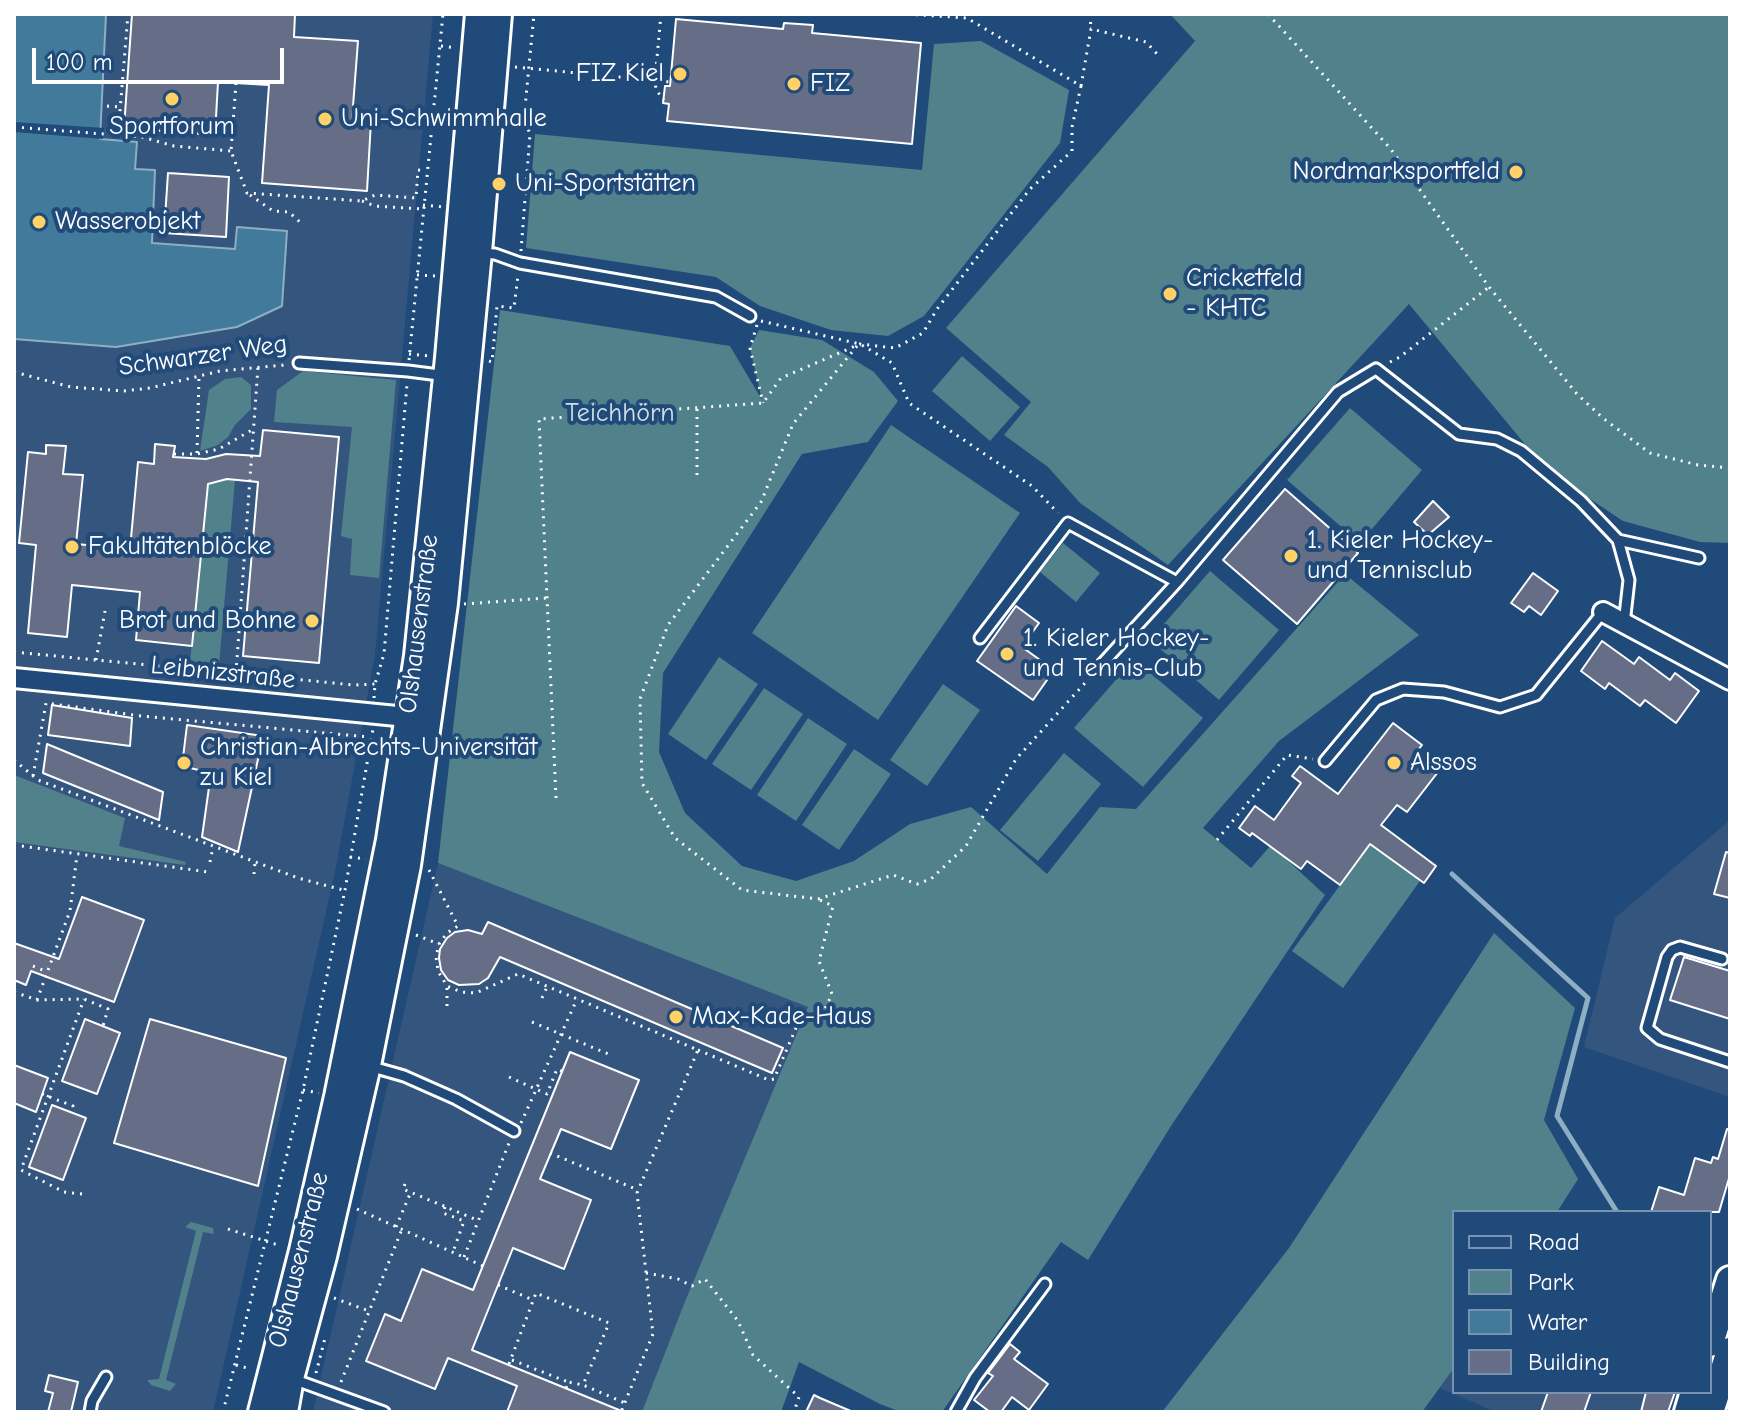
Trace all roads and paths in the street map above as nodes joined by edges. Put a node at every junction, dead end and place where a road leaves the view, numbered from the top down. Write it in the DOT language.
graph roads {
  1 [pos="128,14"];
  2 [pos="443,14"];
  3 [pos="479,14"];
  4 [pos="498,14"];
  5 [pos="534,14"];
  6 [pos="661,14"];
  7 [pos="906,14"];
  8 [pos="1090,14"];
  9 [pos="1268,14"];
  10 [pos="1091,29"];
  11 [pos="1159,56"];
  12 [pos="514,67"];
  13 [pos="528,68"];
  14 [pos="655,80"];
  15 [pos="670,82"];
  16 [pos="236,83"];
  17 [pos="1081,86"];
  18 [pos="664,100"];
  19 [pos="107,106"];
  20 [pos="120,107"];
  21 [pos="14,127"];
  22 [pos="118,135"];
  23 [pos="231,151"];
  24 [pos="426,171"];
  25 [pos="247,193"];
  26 [pos="362,201"];
  27 [pos="422,209"];
  28 [pos="303,225"];
  29 [pos="478,252"];
  30 [pos="520,263"];
  31 [pos="1489,287"];
  32 [pos="750,316"];
  33 [pos="860,344"];
  34 [pos="409,354"];
  35 [pos="485,361"];
  36 [pos="299,363"];
  37 [pos="258,367"];
  38 [pos="1376,369"];
  39 [pos="408,371"];
  40 [pos="14,372"];
  41 [pos="447,376"];
  42 [pos="199,377"];
  43 [pos="763,403"];
  44 [pos="697,409"];
  45 [pos="253,429"];
  46 [pos="174,454"];
  47 [pos="197,454"];
  48 [pos="1730,468"];
  49 [pos="697,481"];
  50 [pos="1068,523"];
  51 [pos="1618,540"];
  52 [pos="1699,558"];
  53 [pos="1177,582"];
  54 [pos="546,598"];
  55 [pos="444,603"];
  56 [pos="105,611"];
  57 [pos="1603,612"];
  58 [pos="1624,624"];
  59 [pos="980,638"];
  60 [pos="14,652"];
  61 [pos="96,660"];
  62 [pos="1102,664"];
  63 [pos="236,673"];
  64 [pos="14,678"];
  65 [pos="1730,680"];
  66 [pos="375,684"];
  67 [pos="372,714"];
  68 [pos="418,718"];
  69 [pos="330,733"];
  70 [pos="369,737"];
  71 [pos="327,750"];
  72 [pos="14,760"];
  73 [pos="1325,761"];
  74 [pos="33,776"];
  75 [pos="556,798"];
  76 [pos="1217,840"];
  77 [pos="14,845"];
  78 [pos="213,847"];
  79 [pos="77,855"];
  80 [pos="350,857"];
  81 [pos="367,859"];
  82 [pos="210,862"];
  83 [pos="255,862"];
  84 [pos="426,863"];
  85 [pos="208,872"];
  86 [pos="254,874"];
  87 [pos="345,890"];
  88 [pos="818,899"];
  89 [pos="70,911"];
  90 [pos="76,913"];
  91 [pos="414,934"];
  92 [pos="439,944"];
  93 [pos="1722,959"];
  94 [pos="33,966"];
  95 [pos="47,972"];
  96 [pos="447,986"];
  97 [pos="547,986"];
  98 [pos="14,992"];
  99 [pos="542,998"];
  100 [pos="84,999"];
  101 [pos="577,999"];
  102 [pos="37,1000"];
  103 [pos="447,1006"];
  104 [pos="532,1022"];
  105 [pos="103,1026"];
  106 [pos="562,1033"];
  107 [pos="698,1050"];
  108 [pos="613,1056"];
  109 [pos="1730,1062"];
  110 [pos="356,1063"];
  111 [pos="562,1071"];
  112 [pos="509,1077"];
  113 [pos="303,1090"];
  114 [pos="536,1090"];
  115 [pos="322,1093"];
  116 [pos="42,1094"];
  117 [pos="48,1097"];
  118 [pos="71,1113"];
  119 [pos="514,1131"];
  120 [pos="550,1153"];
  121 [pos="14,1168"];
  122 [pos="21,1170"];
  123 [pos="405,1184"];
  124 [pos="638,1190"];
  125 [pos="411,1192"];
  126 [pos="82,1194"];
  127 [pos="445,1207"];
  128 [pos="357,1209"];
  129 [pos="477,1220"];
  130 [pos="396,1227"];
  131 [pos="228,1229"];
  132 [pos="402,1229"];
  133 [pos="267,1242"];
  134 [pos="286,1247"];
  135 [pos="453,1252"];
  136 [pos="464,1257"];
  137 [pos="483,1266"];
  138 [pos="645,1273"];
  139 [pos="1730,1280"];
  140 [pos="1045,1284"];
  141 [pos="498,1285"];
  142 [pos="334,1298"];
  143 [pos="533,1300"];
  144 [pos="369,1311"];
  145 [pos="1712,1337"];
  146 [pos="1730,1351"];
  147 [pos="236,1365"];
  148 [pos="257,1370"];
  149 [pos="106,1377"];
  150 [pos="290,1378"];
  151 [pos="568,1382"];
  152 [pos="583,1385"];
  153 [pos="566,1388"];
  154 [pos="337,1393"];
  155 [pos="625,1403"];
  156 [pos="90,1412"];
  157 [pos="223,1412"];
  158 [pos="262,1412"];
  159 [pos="284,1412"];
  160 [pos="384,1412"];
  161 [pos="621,1412"];
  162 [pos="794,1412"];
  163 [pos="956,1412"];
  164 [pos="1710,1412"];
  1 -- 20 [label="path"];
  2 -- 24 [label="path"];
  3 -- 41 [label="street, Olshausenstraße"];
  4 -- 29 [label="street, Olshausenstraße"];
  5 -- 13 [label="path"];
  6 -- 14 [label="path"];
  7 -- 17 [label="path"];
  8 -- 10 [label="path"];
  9 -- 31 [label="path"];
  10 -- 11 [label="path"];
  10 -- 17 [label="path"];
  12 -- 13 [label="path"];
  13 -- 14 [label="path"];
  13 -- 30 [label="path"];
  14 -- 15 [label="path"];
  14 -- 18 [label="path"];
  16 -- 23 [label="path"];
  17 -- 33 [label="path"];
  19 -- 20 [label="path"];
  20 -- 22 [label="path"];
  21 -- 22 [label="path"];
  22 -- 23 [label="path"];
  23 -- 25 [label="path"];
  24 -- 26 [label="path"];
  24 -- 27 [label="path"];
  25 -- 26 [label="path"];
  25 -- 28 [label="path"];
  26 -- 27 [label="path"];
  27 -- 34 [label="path"];
  29 -- 30 [label="lane"];
  29 -- 55 [label="street, Olshausenstraße"];
  30 -- 32 [label="lane"];
  30 -- 35 [label="path"];
  31 -- 38 [label="path"];
  31 -- 48 [label="path"];
  33 -- 43 [label="path"];
  33 -- 43 [label="path"];
  33 -- 50 [label="path"];
  33 -- 88 [label="path"];
  36 -- 37 [label="path, Schwarzer Weg"];
  36 -- 39 [label="lane, Schwarzer Weg"];
  37 -- 42 [label="path, Schwarzer Weg"];
  37 -- 45 [label="path"];
  38 -- 51 [label="lane"];
  38 -- 53 [label="lane"];
  39 -- 41 [label="lane, Schwarzer Weg"];
  39 -- 66 [label="path"];
  40 -- 42 [label="path, Schwarzer Weg"];
  41 -- 68 [label="street, Olshausenstraße"];
  42 -- 47 [label="path"];
  43 -- 44 [label="path"];
  44 -- 49 [label="path"];
  44 -- 54 [label="path"];
  45 -- 47 [label="path"];
  45 -- 63 [label="path"];
  46 -- 47 [label="path"];
  50 -- 53 [label="lane"];
  50 -- 59 [label="lane"];
  51 -- 52 [label="lane"];
  51 -- 58 [label="lane"];
  53 -- 62 [label="lane"];
  54 -- 55 [label="path"];
  54 -- 75 [label="path"];
  55 -- 68 [label="street, Olshausenstraße"];
  56 -- 61 [label="path"];
  57 -- 58 [label="street"];
  57 -- 73 [label="lane"];
  58 -- 65 [label="street"];
  60 -- 61 [label="path"];
  61 -- 63 [label="path"];
  62 -- 88 [label="path"];
  63 -- 66 [label="path"];
  64 -- 67 [label="street, Leibnizstraße"];
  66 -- 67 [label="path"];
  67 -- 68 [label="street, Leibnizstraße"];
  67 -- 70 [label="path"];
  68 -- 110 [label="street, Olshausenstraße"];
  69 -- 70 [label="path"];
  69 -- 71 [label="path"];
  69 -- 74 [label="path"];
  70 -- 80 [label="path"];
  72 -- 74 [label="path"];
  73 -- 76 [label="path"];
  74 -- 78 [label="path"];
  77 -- 79 [label="path"];
  78 -- 82 [label="path"];
  78 -- 83 [label="path"];
  79 -- 85 [label="path"];
  79 -- 89 [label="path"];
  80 -- 81 [label="path"];
  80 -- 87 [label="path"];
  83 -- 86 [label="path"];
  83 -- 87 [label="path"];
  84 -- 92 [label="path"];
  87 -- 113 [label="path"];
  88 -- 107 [label="path"];
  89 -- 90 [label="path"];
  89 -- 95 [label="path"];
  91 -- 92 [label="path"];
  92 -- 96 [label="path"];
  93 -- 109 [label="lane"];
  94 -- 95 [label="path"];
  95 -- 102 [label="path"];
  96 -- 97 [label="path"];
  96 -- 103 [label="path"];
  97 -- 99 [label="path"];
  97 -- 101 [label="path"];
  98 -- 102 [label="path"];
  100 -- 102 [label="path"];
  100 -- 105 [label="path"];
  100 -- 117 [label="path"];
  101 -- 106 [label="path"];
  101 -- 107 [label="path"];
  104 -- 106 [label="path"];
  106 -- 108 [label="path"];
  106 -- 114 [label="path"];
  107 -- 124 [label="path"];
  110 -- 119 [label="lane"];
  110 -- 150 [label="street, Olshausenstraße"];
  110 -- 158 [label="street, Olshausenstraße"];
  111 -- 114 [label="path"];
  112 -- 114 [label="path"];
  113 -- 115 [label="path"];
  113 -- 133 [label="path"];
  114 -- 119 [label="path"];
  116 -- 117 [label="path"];
  117 -- 118 [label="path"];
  117 -- 122 [label="path"];
  119 -- 129 [label="path"];
  120 -- 124 [label="path"];
  121 -- 122 [label="path"];
  122 -- 126 [label="path"];
  123 -- 125 [label="path"];
  124 -- 138 [label="path"];
  125 -- 127 [label="path"];
  125 -- 130 [label="path"];
  127 -- 129 [label="path"];
  127 -- 135 [label="path"];
  128 -- 130 [label="path"];
  129 -- 136 [label="path"];
  130 -- 132 [label="path"];
  131 -- 133 [label="path"];
  132 -- 135 [label="path"];
  132 -- 144 [label="path"];
  133 -- 134 [label="path"];
  133 -- 147 [label="path"];
  135 -- 136 [label="path"];
  136 -- 137 [label="path"];
  138 -- 155 [label="path"];
  138 -- 162 [label="path"];
  139 -- 145 [label="street"];
  140 -- 163 [label="lane"];
  141 -- 143 [label="path"];
  142 -- 144 [label="path"];
  143 -- 151 [label="path"];
  143 -- 152 [label="path"];
  144 -- 154 [label="path"];
  146 -- 164 [label="street"];
  147 -- 148 [label="path"];
  147 -- 157 [label="path"];
  149 -- 156 [label="lane"];
  150 -- 154 [label="lane"];
  150 -- 159 [label="street, Olshausenstraße"];
  151 -- 152 [label="path"];
  151 -- 153 [label="path"];
  152 -- 155 [label="path"];
  154 -- 160 [label="lane"];
  155 -- 161 [label="path"];
}
